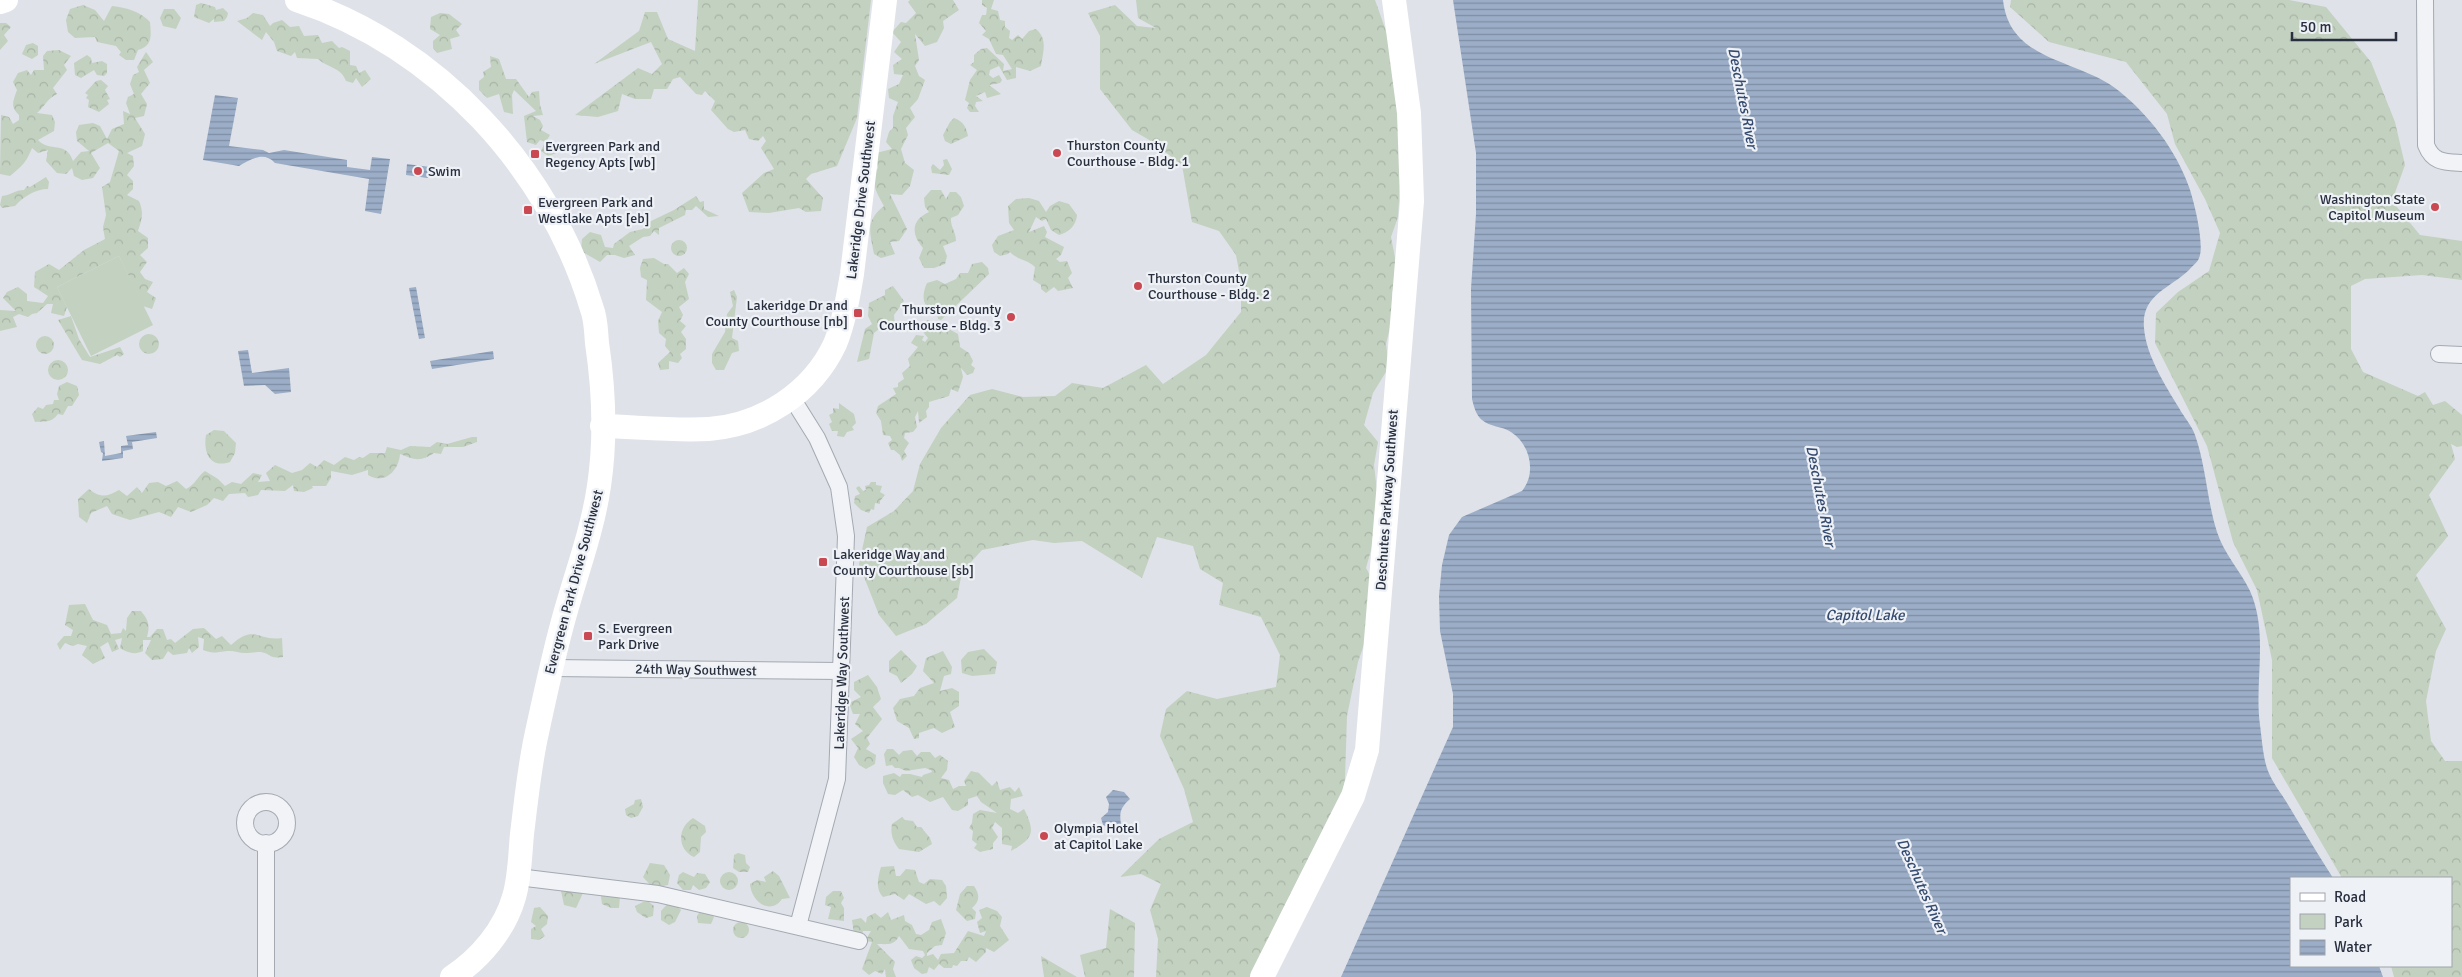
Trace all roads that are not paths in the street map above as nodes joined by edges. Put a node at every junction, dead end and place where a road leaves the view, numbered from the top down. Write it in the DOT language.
graph roads {
  1 [pos="6,0"];
  2 [pos="297,0"];
  3 [pos="884,0"];
  4 [pos="1394,0"];
  5 [pos="2425,0"];
  6 [pos="0,2"];
  7 [pos="2462,163"];
  8 [pos="2440,354"];
  9 [pos="2462,355"];
  10 [pos="792,398"];
  11 [pos="602,426"];
  12 [pos="551,668"];
  13 [pos="840,670"];
  14 [pos="266,843"];
  15 [pos="518,877"];
  16 [pos="798,926"];
  17 [pos="859,941"];
  18 [pos="266,977"];
  19 [pos="452,977"];
  20 [pos="1262,977"];
  1 -- 6 [label="street"];
  2 -- 11 [label="street, Evergreen Park Drive Southwest"];
  3 -- 10 [label="street, Lakeridge Drive Southwest"];
  4 -- 20 [label="street, Deschutes Parkway Southwest"];
  5 -- 7 [label="street"];
  8 -- 9 [label="street"];
  10 -- 11 [label="street, Lakeridge Drive Southwest"];
  10 -- 13 [label="street, Lakeridge Way Southwest"];
  11 -- 12 [label="street, Evergreen Park Drive Southwest"];
  12 -- 13 [label="street, 24th Way Southwest"];
  12 -- 15 [label="street, Evergreen Park Drive Southwest"];
  13 -- 16 [label="street, Lakeridge Way Southwest"];
  14 -- 18 [label="street"];
  15 -- 16 [label="street"];
  15 -- 19 [label="street, Evergreen Park Drive Southwest"];
  16 -- 17 [label="street"];
}
